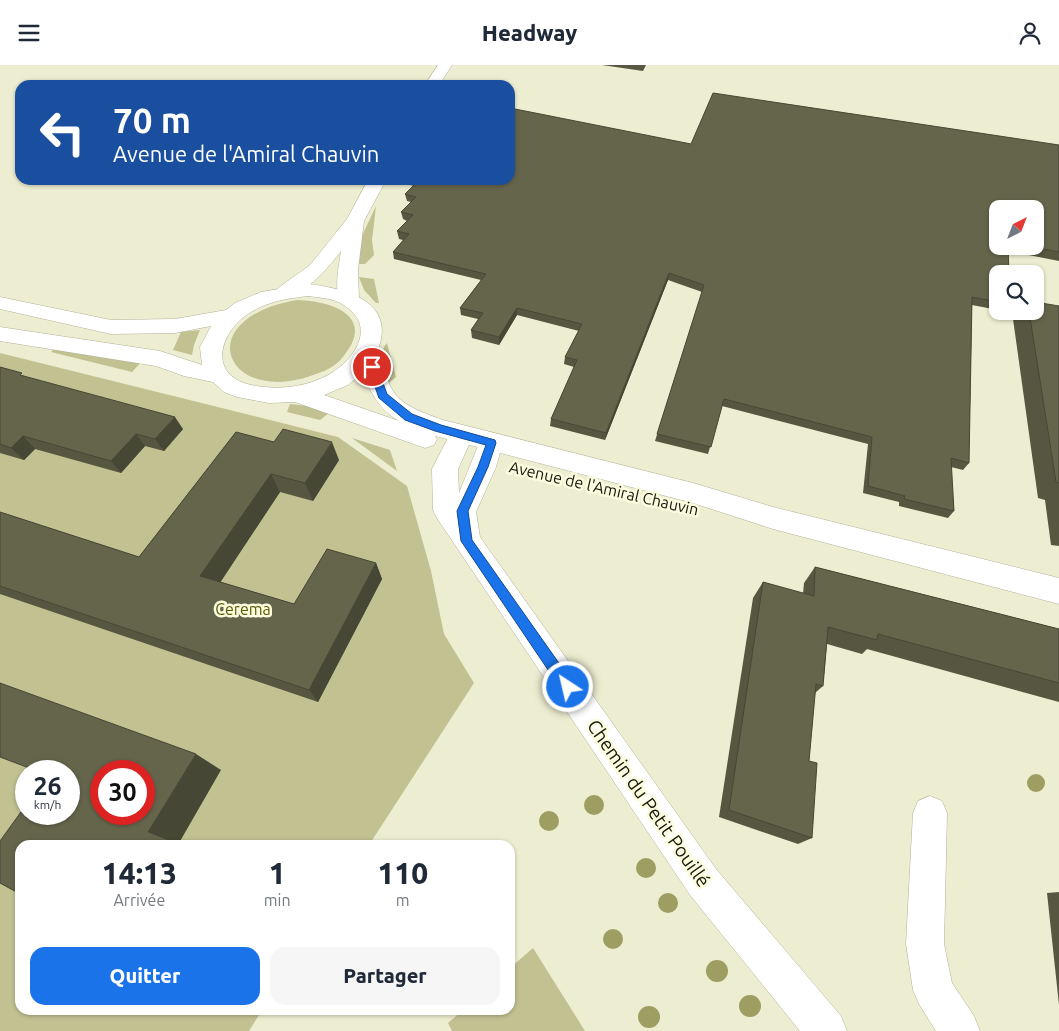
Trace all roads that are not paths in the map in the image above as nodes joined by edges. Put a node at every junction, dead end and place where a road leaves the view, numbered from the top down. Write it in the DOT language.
graph roads {
  1 [pos="445,65"];
  2 [pos="435,80"];
  3 [pos="374,185"];
  4 [pos="355,221"];
  5 [pos="285,292"];
  6 [pos="349,299"];
  7 [pos="0,303"];
  8 [pos="233,315"];
  9 [pos="0,333"];
  10 [pos="367,353"];
  11 [pos="218,375"];
  12 [pos="296,394"];
  13 [pos="457,442"];
  14 [pos="489,451"];
  15 [pos="467,541"];
  16 [pos="1059,591"];
  17 [pos="930,813"];
  18 [pos="826,1031"];
  19 [pos="959,1031"];
  1 -- 2 [label="main road"];
  3 -- 4 [label="main road"];
  4 -- 5 [label="main road"];
  4 -- 6 [label="main road"];
  5 -- 6 [label="main road"];
  5 -- 8 [label="main road"];
  6 -- 10 [label="main road"];
  7 -- 8 [label="main road"];
  8 -- 11 [label="main road"];
  9 -- 11 [label="main road"];
  10 -- 12 [label="main road"];
  10 -- 13 [label="main road, Avenue de l'Amiral Chauvin"];
  11 -- 12 [label="main road"];
  12 -- 13 [label="main road, Avenue de l'Amiral Chauvin"];
  13 -- 14 [label="main road, Avenue de l'Amiral Chauvin"];
  13 -- 15 [label="main road, Chemin du Petit Pouillé"];
  14 -- 15 [label="main road, Chemin du Petit Pouillé"];
  14 -- 16 [label="main road, Avenue de l'Amiral Chauvin"];
  15 -- 18 [label="main road, Chemin du Petit Pouillé"];
  17 -- 19 [label="main road"];
}
